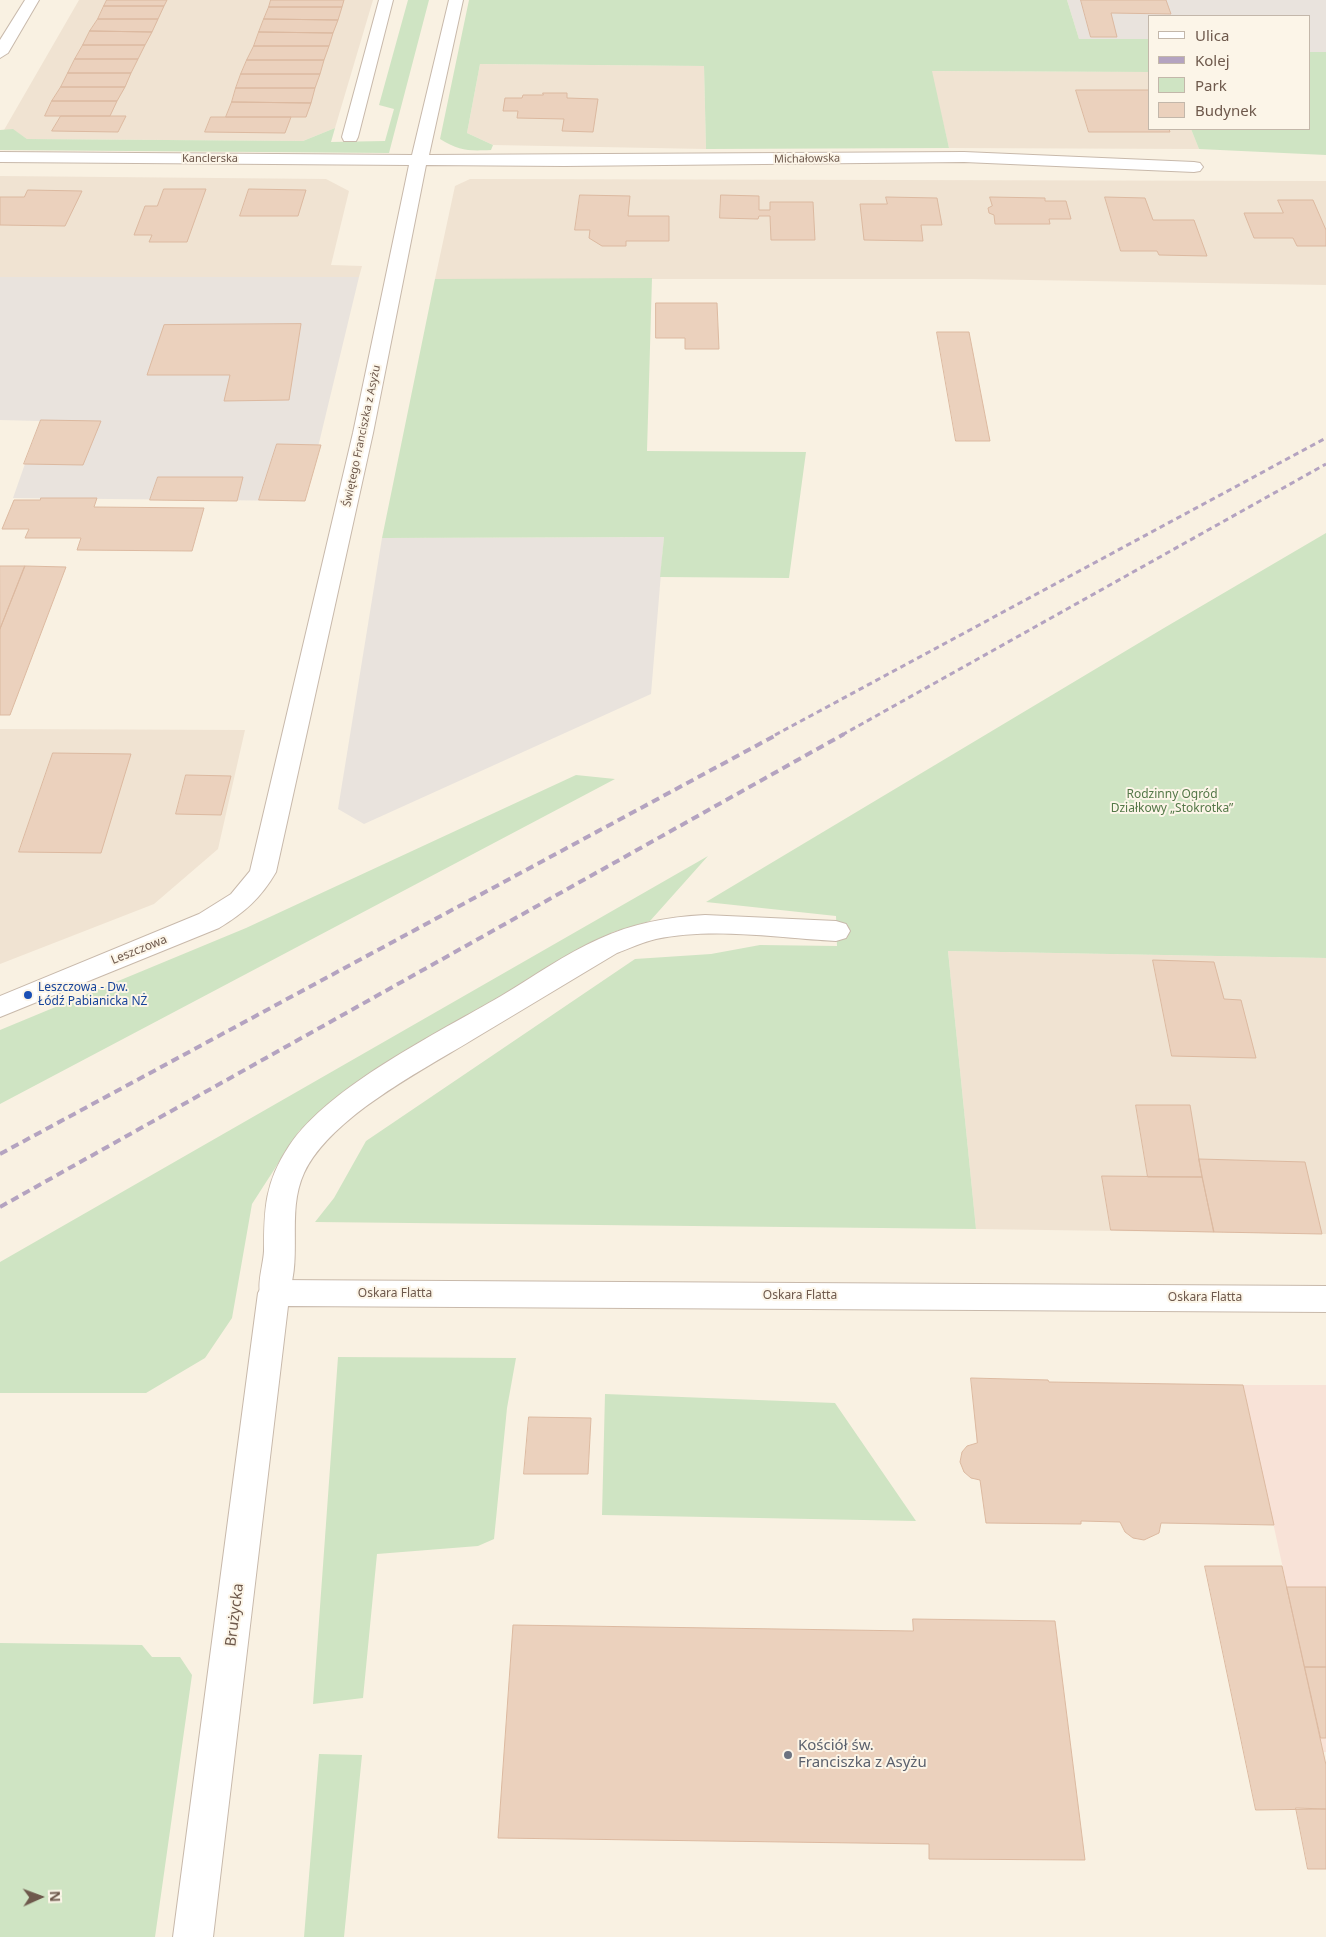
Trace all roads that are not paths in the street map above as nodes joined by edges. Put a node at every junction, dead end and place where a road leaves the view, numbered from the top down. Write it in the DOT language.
graph roads {
  1 [pos="32,0"];
  2 [pos="386,0"];
  3 [pos="456,0"];
  4 [pos="0,53"];
  5 [pos="350,137"];
  6 [pos="0,157"];
  7 [pos="419,160"];
  8 [pos="1194,167"];
  9 [pos="263,872"];
  10 [pos="836,931"];
  11 [pos="0,1007"];
  12 [pos="274,1293"];
  13 [pos="1326,1299"];
  14 [pos="193,1937"];
  1 -- 4 [label="street"];
  2 -- 5 [label="street"];
  3 -- 7 [label="street, Świętego Franciszka z Asyżu"];
  6 -- 7 [label="street, Kanclerska"];
  7 -- 8 [label="street, Michałowska"];
  7 -- 9 [label="street, Świętego Franciszka z Asyżu"];
  9 -- 11 [label="street, Leszczowa"];
  10 -- 12 [label="street, Brużycka"];
  12 -- 13 [label="street, Oskara Flatta"];
  12 -- 14 [label="street, Brużycka"];
}
